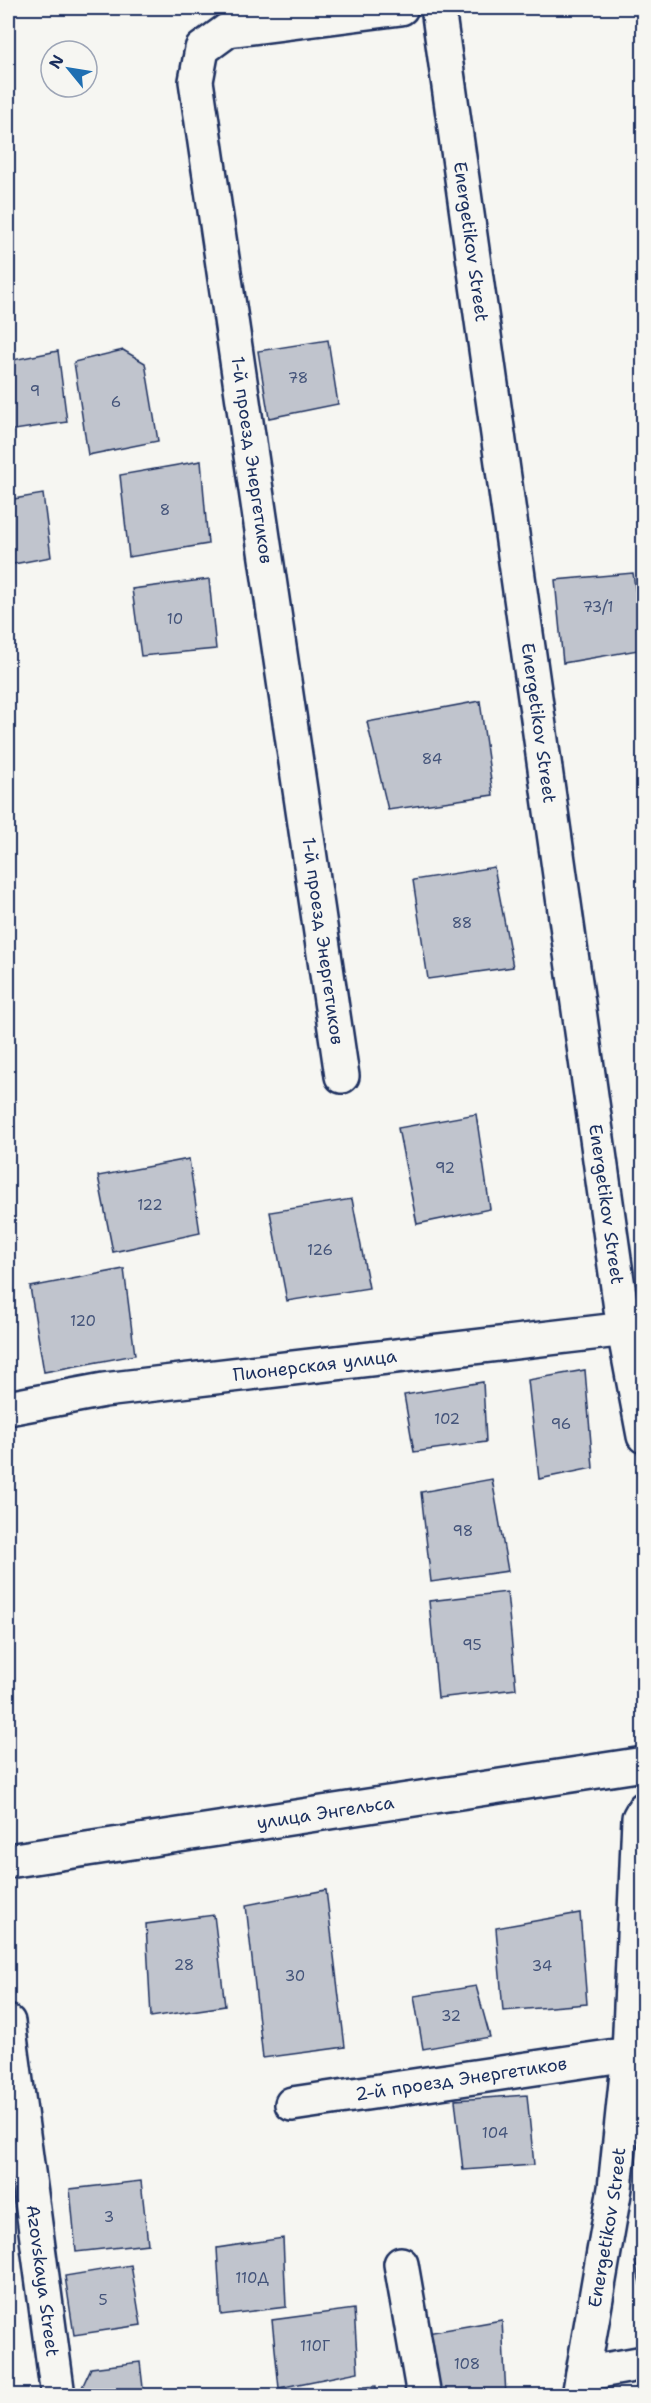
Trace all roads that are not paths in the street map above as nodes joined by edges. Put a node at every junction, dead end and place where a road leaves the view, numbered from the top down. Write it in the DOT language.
graph roads {
  1 [pos="401,8"];
  2 [pos="438,8"];
  3 [pos="342,1076"];
  4 [pos="634,1329"];
  5 [pos="8,1408"];
  6 [pos="644,1436"];
  7 [pos="644,1764"];
  8 [pos="644,1809"];
  9 [pos="8,1861"];
  10 [pos="8,2022"];
  11 [pos="629,2054"];
  12 [pos="292,2104"];
  13 [pos="401,2264"];
  14 [pos="644,2363"];
  15 [pos="581,2385"];
  16 [pos="58,2396"];
  17 [pos="424,2396"];
  1 -- 3 [label="street, 1-й проезд Энергетиков"];
  2 -- 4 [label="street, Energetikov Street"];
  4 -- 5 [label="street, Пионерская улица"];
  4 -- 6 [label="street, Energetikov Street"];
  7 -- 9 [label="street, улица Энгельса"];
  8 -- 11 [label="street, Energetikov Street"];
  10 -- 16 [label="street, Azovskaya Street"];
  11 -- 12 [label="street, 2-й проезд Энергетиков"];
  11 -- 15 [label="street, Energetikov Street"];
  13 -- 17 [label="street"];
  14 -- 15 [label="street"];
}
